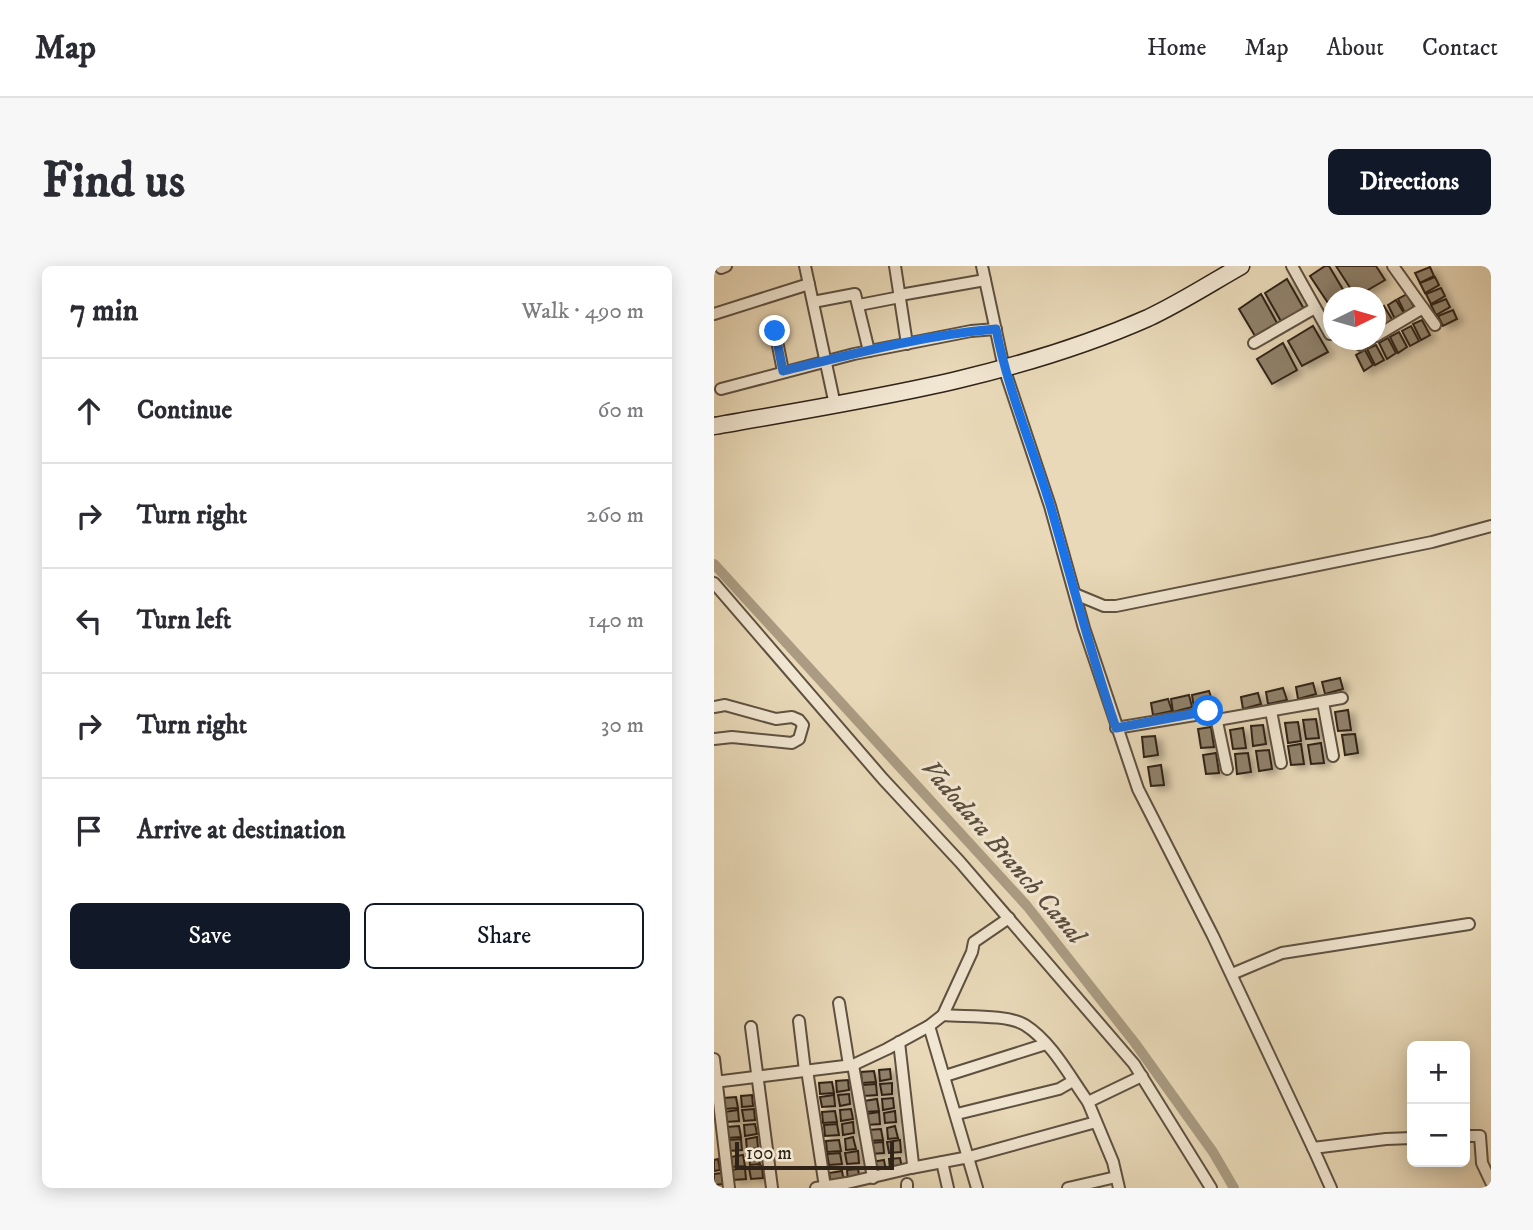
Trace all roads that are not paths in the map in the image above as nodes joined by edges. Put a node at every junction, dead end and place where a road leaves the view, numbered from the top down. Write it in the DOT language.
graph roads {
  1 [pos="819,266"];
  2 [pos="895,266"];
  3 [pos="982,266"];
  4 [pos="1241,266"];
  5 [pos="1292,266"];
  6 [pos="1393,266"];
  7 [pos="805,267"];
  8 [pos="985,280"];
  9 [pos="809,284"];
  10 [pos="900,296"];
  11 [pos="813,302"];
  12 [pos="859,305"];
  13 [pos="1315,308"];
  14 [pos="1423,308"];
  15 [pos="714,314"];
  16 [pos="1323,322"];
  17 [pos="1435,324"];
  18 [pos="996,329"];
  19 [pos="1386,330"];
  20 [pos="775,331"];
  21 [pos="1254,343"];
  22 [pos="907,344"];
  23 [pos="869,351"];
  24 [pos="827,361"];
  25 [pos="1004,368"];
  26 [pos="783,371"];
  27 [pos="721,388"];
  28 [pos="835,405"];
  29 [pos="714,426"];
  30 [pos="1491,526"];
  31 [pos="714,583"];
  32 [pos="1075,594"];
  33 [pos="1342,698"];
  34 [pos="1323,702"];
  35 [pos="714,707"];
  36 [pos="1272,711"];
  37 [pos="1217,720"];
  38 [pos="1116,728"];
  39 [pos="714,739"];
  40 [pos="1333,756"];
  41 [pos="1281,763"];
  42 [pos="1227,769"];
  43 [pos="1009,919"];
  44 [pos="1469,924"];
  45 [pos="1232,974"];
  46 [pos="839,1003"];
  47 [pos="943,1015"];
  48 [pos="799,1021"];
  49 [pos="929,1026"];
  50 [pos="751,1027"];
  51 [pos="900,1042"];
  52 [pos="1046,1044"];
  53 [pos="714,1059"];
  54 [pos="851,1065"];
  55 [pos="806,1070"];
  56 [pos="945,1076"];
  57 [pos="1142,1076"];
  58 [pos="756,1077"];
  59 [pos="1073,1081"];
  60 [pos="715,1082"];
  61 [pos="1088,1102"];
  62 [pos="957,1114"];
  63 [pos="1096,1122"];
  64 [pos="1486,1136"];
  65 [pos="1407,1138"];
  66 [pos="1313,1148"];
  67 [pos="969,1157"];
  68 [pos="1486,1158"];
  69 [pos="942,1162"];
  70 [pos="911,1168"];
  71 [pos="873,1178"];
  72 [pos="1491,1182"];
  73 [pos="1118,1183"];
  74 [pos="820,1187"];
  75 [pos="729,1188"];
  76 [pos="772,1188"];
  77 [pos="948,1188"];
  78 [pos="977,1188"];
  79 [pos="1068,1188"];
  80 [pos="1211,1188"];
  81 [pos="1331,1188"];
  1 -- 7 [label="street"];
  2 -- 10 [label="street"];
  3 -- 8 [label="street"];
  4 -- 25 [label="street"];
  5 -- 13 [label="street"];
  6 -- 14 [label="street"];
  7 -- 9 [label="street"];
  8 -- 10 [label="street"];
  8 -- 18 [label="street"];
  9 -- 11 [label="street"];
  9 -- 15 [label="street"];
  10 -- 12 [label="street"];
  10 -- 22 [label="street"];
  11 -- 12 [label="street"];
  11 -- 24 [label="street"];
  12 -- 23 [label="street"];
  13 -- 16 [label="street"];
  13 -- 21 [label="street"];
  14 -- 17 [label="street"];
  14 -- 19 [label="street"];
  18 -- 22 [label="street"];
  18 -- 25 [label="street"];
  20 -- 26 [label="street"];
  22 -- 23 [label="street"];
  23 -- 24 [label="street"];
  24 -- 26 [label="street"];
  24 -- 28 [label="street"];
  25 -- 28 [label="street"];
  25 -- 32 [label="street"];
  26 -- 27 [label="street"];
  28 -- 29 [label="street"];
  30 -- 32 [label="street"];
  31 -- 43 [label="street"];
  32 -- 38 [label="street"];
  33 -- 34 [label="street"];
  34 -- 36 [label="street"];
  34 -- 40 [label="street"];
  35 -- 39 [label="street"];
  36 -- 37 [label="street"];
  36 -- 41 [label="street"];
  37 -- 38 [label="street"];
  37 -- 42 [label="street"];
  38 -- 45 [label="street"];
  43 -- 47 [label="street"];
  43 -- 57 [label="street"];
  44 -- 45 [label="street"];
  45 -- 66 [label="street"];
  46 -- 54 [label="street"];
  47 -- 49 [label="street"];
  47 -- 52 [label="street"];
  48 -- 55 [label="street"];
  49 -- 51 [label="street"];
  49 -- 56 [label="street"];
  50 -- 58 [label="street"];
  51 -- 54 [label="street"];
  51 -- 70 [label="street"];
  52 -- 56 [label="street"];
  52 -- 59 [label="street"];
  53 -- 60 [label="street"];
  54 -- 55 [label="street"];
  54 -- 71 [label="street"];
  55 -- 58 [label="street"];
  55 -- 74 [label="street"];
  56 -- 62 [label="street"];
  57 -- 61 [label="street"];
  57 -- 80 [label="street"];
  58 -- 60 [label="street"];
  58 -- 76 [label="street"];
  59 -- 61 [label="street"];
  59 -- 62 [label="street"];
  60 -- 75 [label="street"];
  61 -- 63 [label="street"];
  62 -- 67 [label="street"];
  63 -- 67 [label="street"];
  63 -- 73 [label="street"];
  64 -- 68 [label="street"];
  65 -- 66 [label="street"];
  66 -- 81 [label="street"];
  67 -- 69 [label="street"];
  67 -- 78 [label="street"];
  68 -- 72 [label="street"];
  69 -- 70 [label="street"];
  69 -- 77 [label="street"];
  70 -- 71 [label="street"];
  71 -- 74 [label="street"];
  73 -- 79 [label="street"];
}
